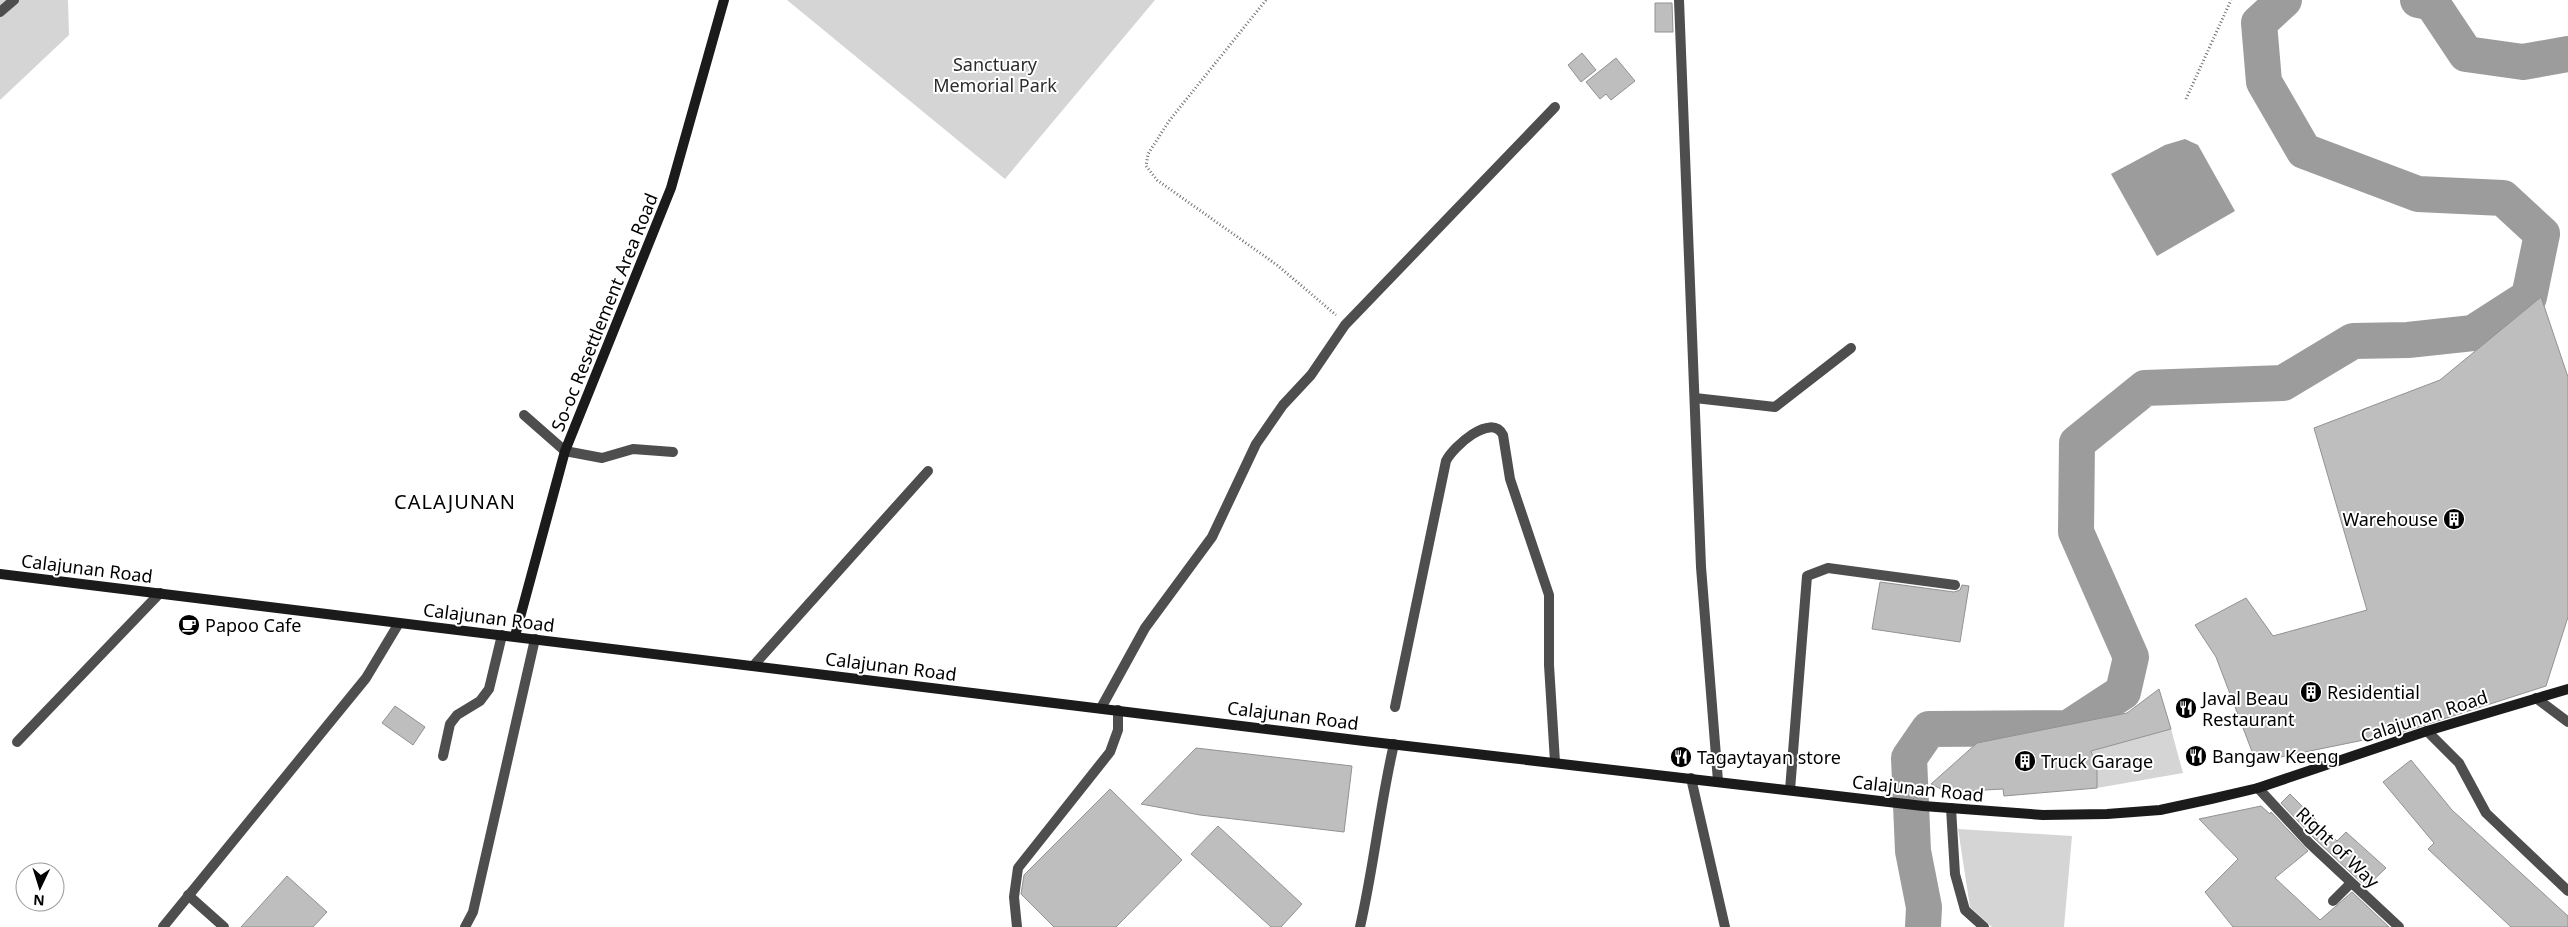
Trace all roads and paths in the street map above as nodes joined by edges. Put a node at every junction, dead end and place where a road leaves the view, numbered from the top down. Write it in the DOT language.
graph roads {
  1 [pos="14,0"];
  2 [pos="724,0"];
  3 [pos="1266,0"];
  4 [pos="1679,0"];
  5 [pos="2231,0"];
  6 [pos="0,12"];
  7 [pos="2186,98"];
  8 [pos="1555,107"];
  9 [pos="1345,325"];
  10 [pos="1851,348"];
  11 [pos="1695,398"];
  12 [pos="524,415"];
  13 [pos="565,452"];
  14 [pos="673,452"];
  15 [pos="928,471"];
  16 [pos="0,574"];
  17 [pos="1955,585"];
  18 [pos="160,593"];
  19 [pos="399,623"];
  20 [pos="502,635"];
  21 [pos="515,636"];
  22 [pos="534,639"];
  23 [pos="754,665"];
  24 [pos="2568,689"];
  25 [pos="2536,698"];
  26 [pos="1394,707"];
  27 [pos="1101,708"];
  28 [pos="1118,710"];
  29 [pos="2568,722"];
  30 [pos="2427,731"];
  31 [pos="17,742"];
  32 [pos="1394,744"];
  33 [pos="443,756"];
  34 [pos="1555,762"];
  35 [pos="1691,778"];
  36 [pos="1718,781"];
  37 [pos="2258,788"];
  38 [pos="1790,790"];
  39 [pos="1951,808"];
  40 [pos="2351,883"];
  41 [pos="2568,891"];
  42 [pos="188,895"];
  43 [pos="2333,901"];
  44 [pos="163,927"];
  45 [pos="224,927"];
  46 [pos="465,927"];
  47 [pos="1017,927"];
  48 [pos="1360,927"];
  49 [pos="1725,927"];
  50 [pos="1984,927"];
  51 [pos="2399,927"];
  1 -- 6 [label="street"];
  2 -- 13 [label="main road, So-oc Resettlement Area Road"];
  3 -- 9 [label="path"];
  4 -- 11 [label="street"];
  5 -- 7 [label="path"];
  8 -- 9 [label="street"];
  9 -- 27 [label="street"];
  10 -- 11 [label="street"];
  11 -- 36 [label="street"];
  12 -- 13 [label="street"];
  13 -- 14 [label="street"];
  13 -- 21 [label="main road, So-oc Resettlement Area Road"];
  15 -- 23 [label="street"];
  16 -- 18 [label="main road, Calajunan Road"];
  17 -- 38 [label="street"];
  18 -- 19 [label="main road, Calajunan Road"];
  18 -- 31 [label="street"];
  19 -- 20 [label="main road, Calajunan Road"];
  19 -- 42 [label="street"];
  20 -- 21 [label="main road, Calajunan Road"];
  20 -- 33 [label="street"];
  21 -- 22 [label="main road, Calajunan Road"];
  22 -- 23 [label="main road, Calajunan Road"];
  22 -- 46 [label="street"];
  23 -- 27 [label="main road, Calajunan Road"];
  24 -- 25 [label="main road, Calajunan Road"];
  25 -- 29 [label="street"];
  25 -- 30 [label="main road, Calajunan Road"];
  26 -- 34 [label="street"];
  27 -- 28 [label="main road, Calajunan Road"];
  28 -- 32 [label="main road, Calajunan Road"];
  28 -- 47 [label="street"];
  30 -- 37 [label="main road, Calajunan Road"];
  30 -- 41 [label="street"];
  32 -- 34 [label="main road, Calajunan Road"];
  32 -- 48 [label="street"];
  34 -- 35 [label="main road, Calajunan Road"];
  35 -- 36 [label="main road, Calajunan Road"];
  35 -- 49 [label="street"];
  36 -- 38 [label="main road, Calajunan Road"];
  37 -- 39 [label="main road, Calajunan Road"];
  37 -- 40 [label="street, Right of Way"];
  38 -- 39 [label="main road, Calajunan Road"];
  39 -- 50 [label="street"];
  40 -- 43 [label="street"];
  40 -- 51 [label="street, Right of Way"];
  42 -- 44 [label="street"];
  42 -- 45 [label="street"];
}
